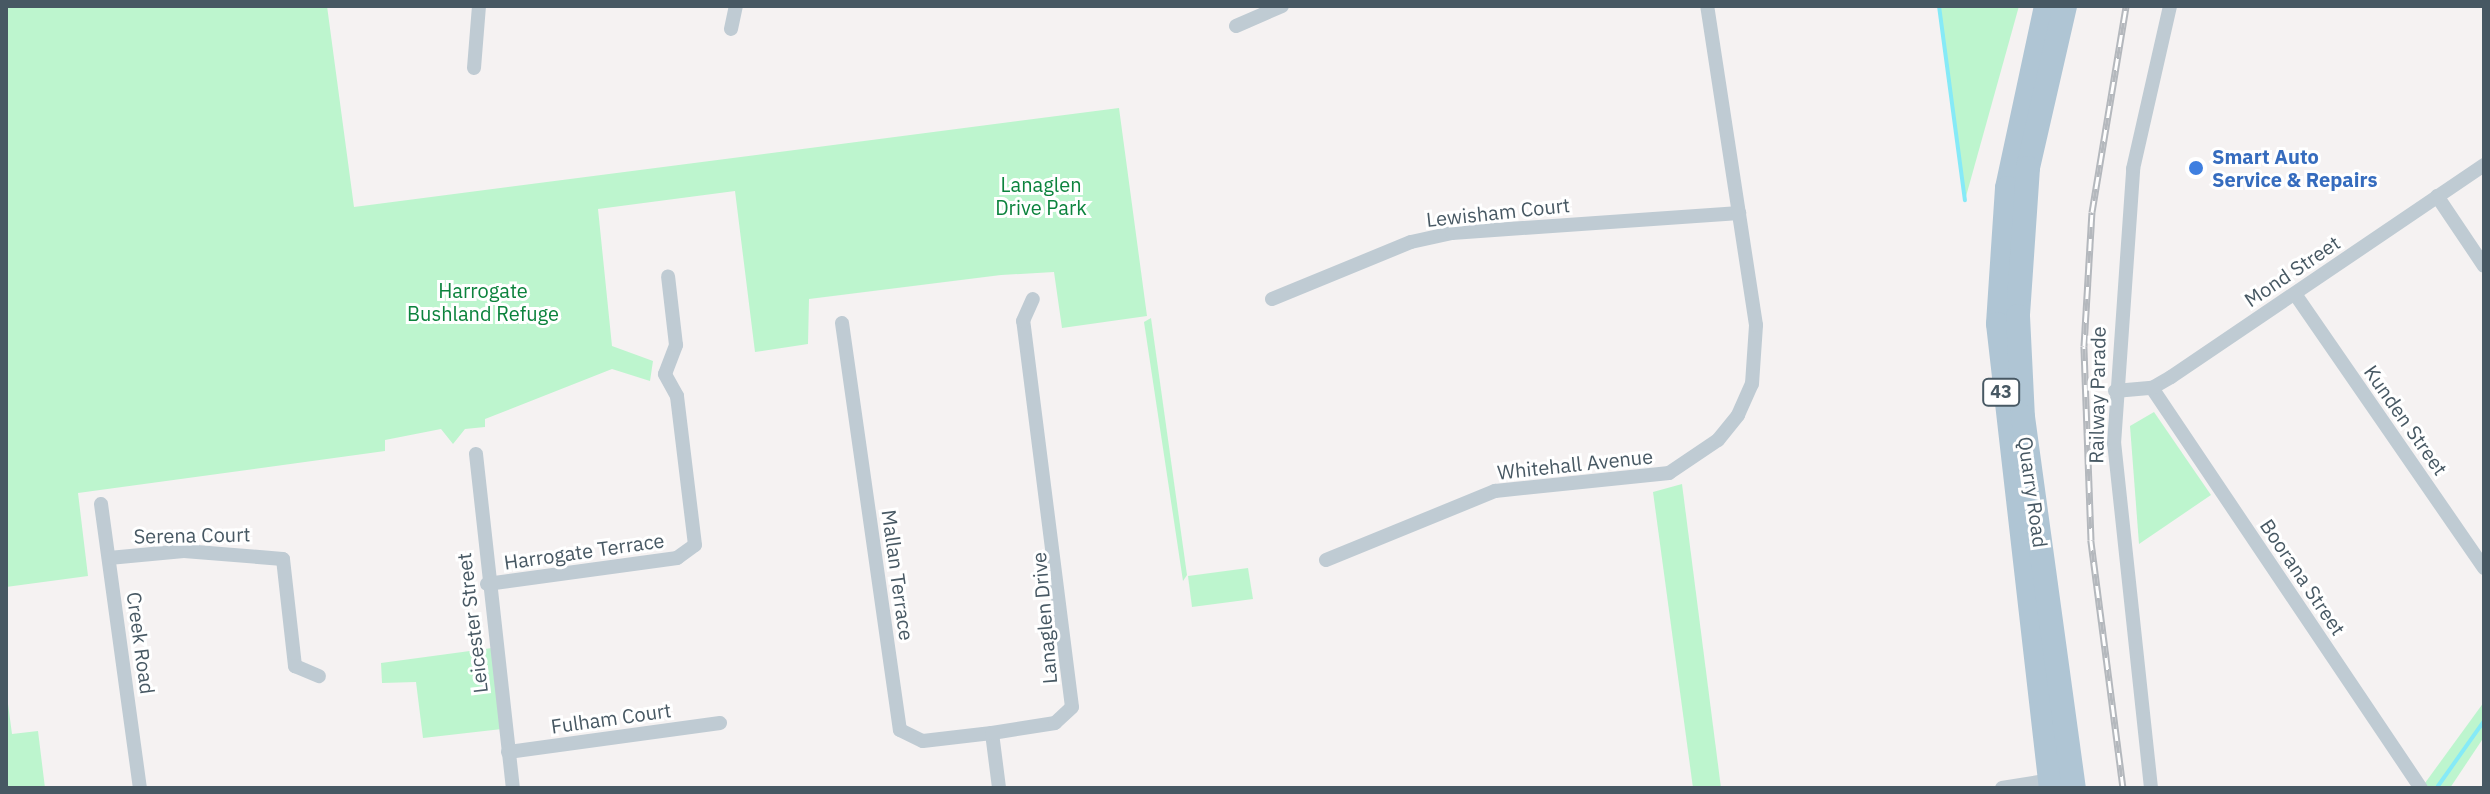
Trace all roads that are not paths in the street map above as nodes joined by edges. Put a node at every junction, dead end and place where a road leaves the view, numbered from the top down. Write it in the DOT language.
graph roads {
  1 [pos="479,6"];
  2 [pos="736,6"];
  3 [pos="1282,6"];
  4 [pos="1707,6"];
  5 [pos="2046,6"];
  6 [pos="2065,6"];
  7 [pos="2170,6"];
  8 [pos="1236,26"];
  9 [pos="731,29"];
  10 [pos="474,68"];
  11 [pos="2484,165"];
  12 [pos="2437,196"];
  13 [pos="1739,213"];
  14 [pos="2484,266"];
  15 [pos="668,276"];
  16 [pos="2295,294"];
  17 [pos="1033,299"];
  18 [pos="1272,299"];
  19 [pos="842,323"];
  20 [pos="2152,388"];
  21 [pos="2115,391"];
  22 [pos="476,454"];
  23 [pos="101,504"];
  24 [pos="109,558"];
  25 [pos="1326,560"];
  26 [pos="2484,568"];
  27 [pos="487,584"];
  28 [pos="319,676"];
  29 [pos="720,723"];
  30 [pos="992,733"];
  31 [pos="508,752"];
  32 [pos="2062,783"];
  33 [pos="140,788"];
  34 [pos="513,788"];
  35 [pos="999,788"];
  36 [pos="2002,788"];
  37 [pos="2151,788"];
  38 [pos="2421,788"];
  1 -- 10 [label="street"];
  2 -- 9 [label="street"];
  3 -- 8 [label="street"];
  4 -- 13 [label="street, Whitehall Avenue"];
  5 -- 32 [label="main road, Quarry Road / 43"];
  6 -- 32 [label="main road, Quarry Road / 43"];
  7 -- 21 [label="street, Railway Parade"];
  11 -- 12 [label="street, Mond Street"];
  12 -- 14 [label="street"];
  12 -- 16 [label="street, Mond Street"];
  13 -- 18 [label="street, Lewisham Court"];
  13 -- 25 [label="street, Whitehall Avenue"];
  15 -- 27 [label="street, Harrogate Terrace"];
  16 -- 20 [label="street, Mond Street"];
  16 -- 26 [label="street, Kunden Street"];
  17 -- 30 [label="street, Lanaglen Drive"];
  19 -- 30 [label="street, Mallan Terrace"];
  20 -- 21 [label="street, Mond Street"];
  20 -- 38 [label="street, Boorana Street"];
  21 -- 37 [label="street, Railway Parade"];
  22 -- 27 [label="street, Leicester Street"];
  23 -- 24 [label="street, Creek Road"];
  24 -- 28 [label="street, Serena Court"];
  24 -- 33 [label="street, Creek Road"];
  27 -- 31 [label="street, Leicester Street"];
  29 -- 31 [label="street, Fulham Court"];
  30 -- 35 [label="street"];
  31 -- 34 [label="street, Leicester Street"];
  32 -- 36 [label="street"];
}
